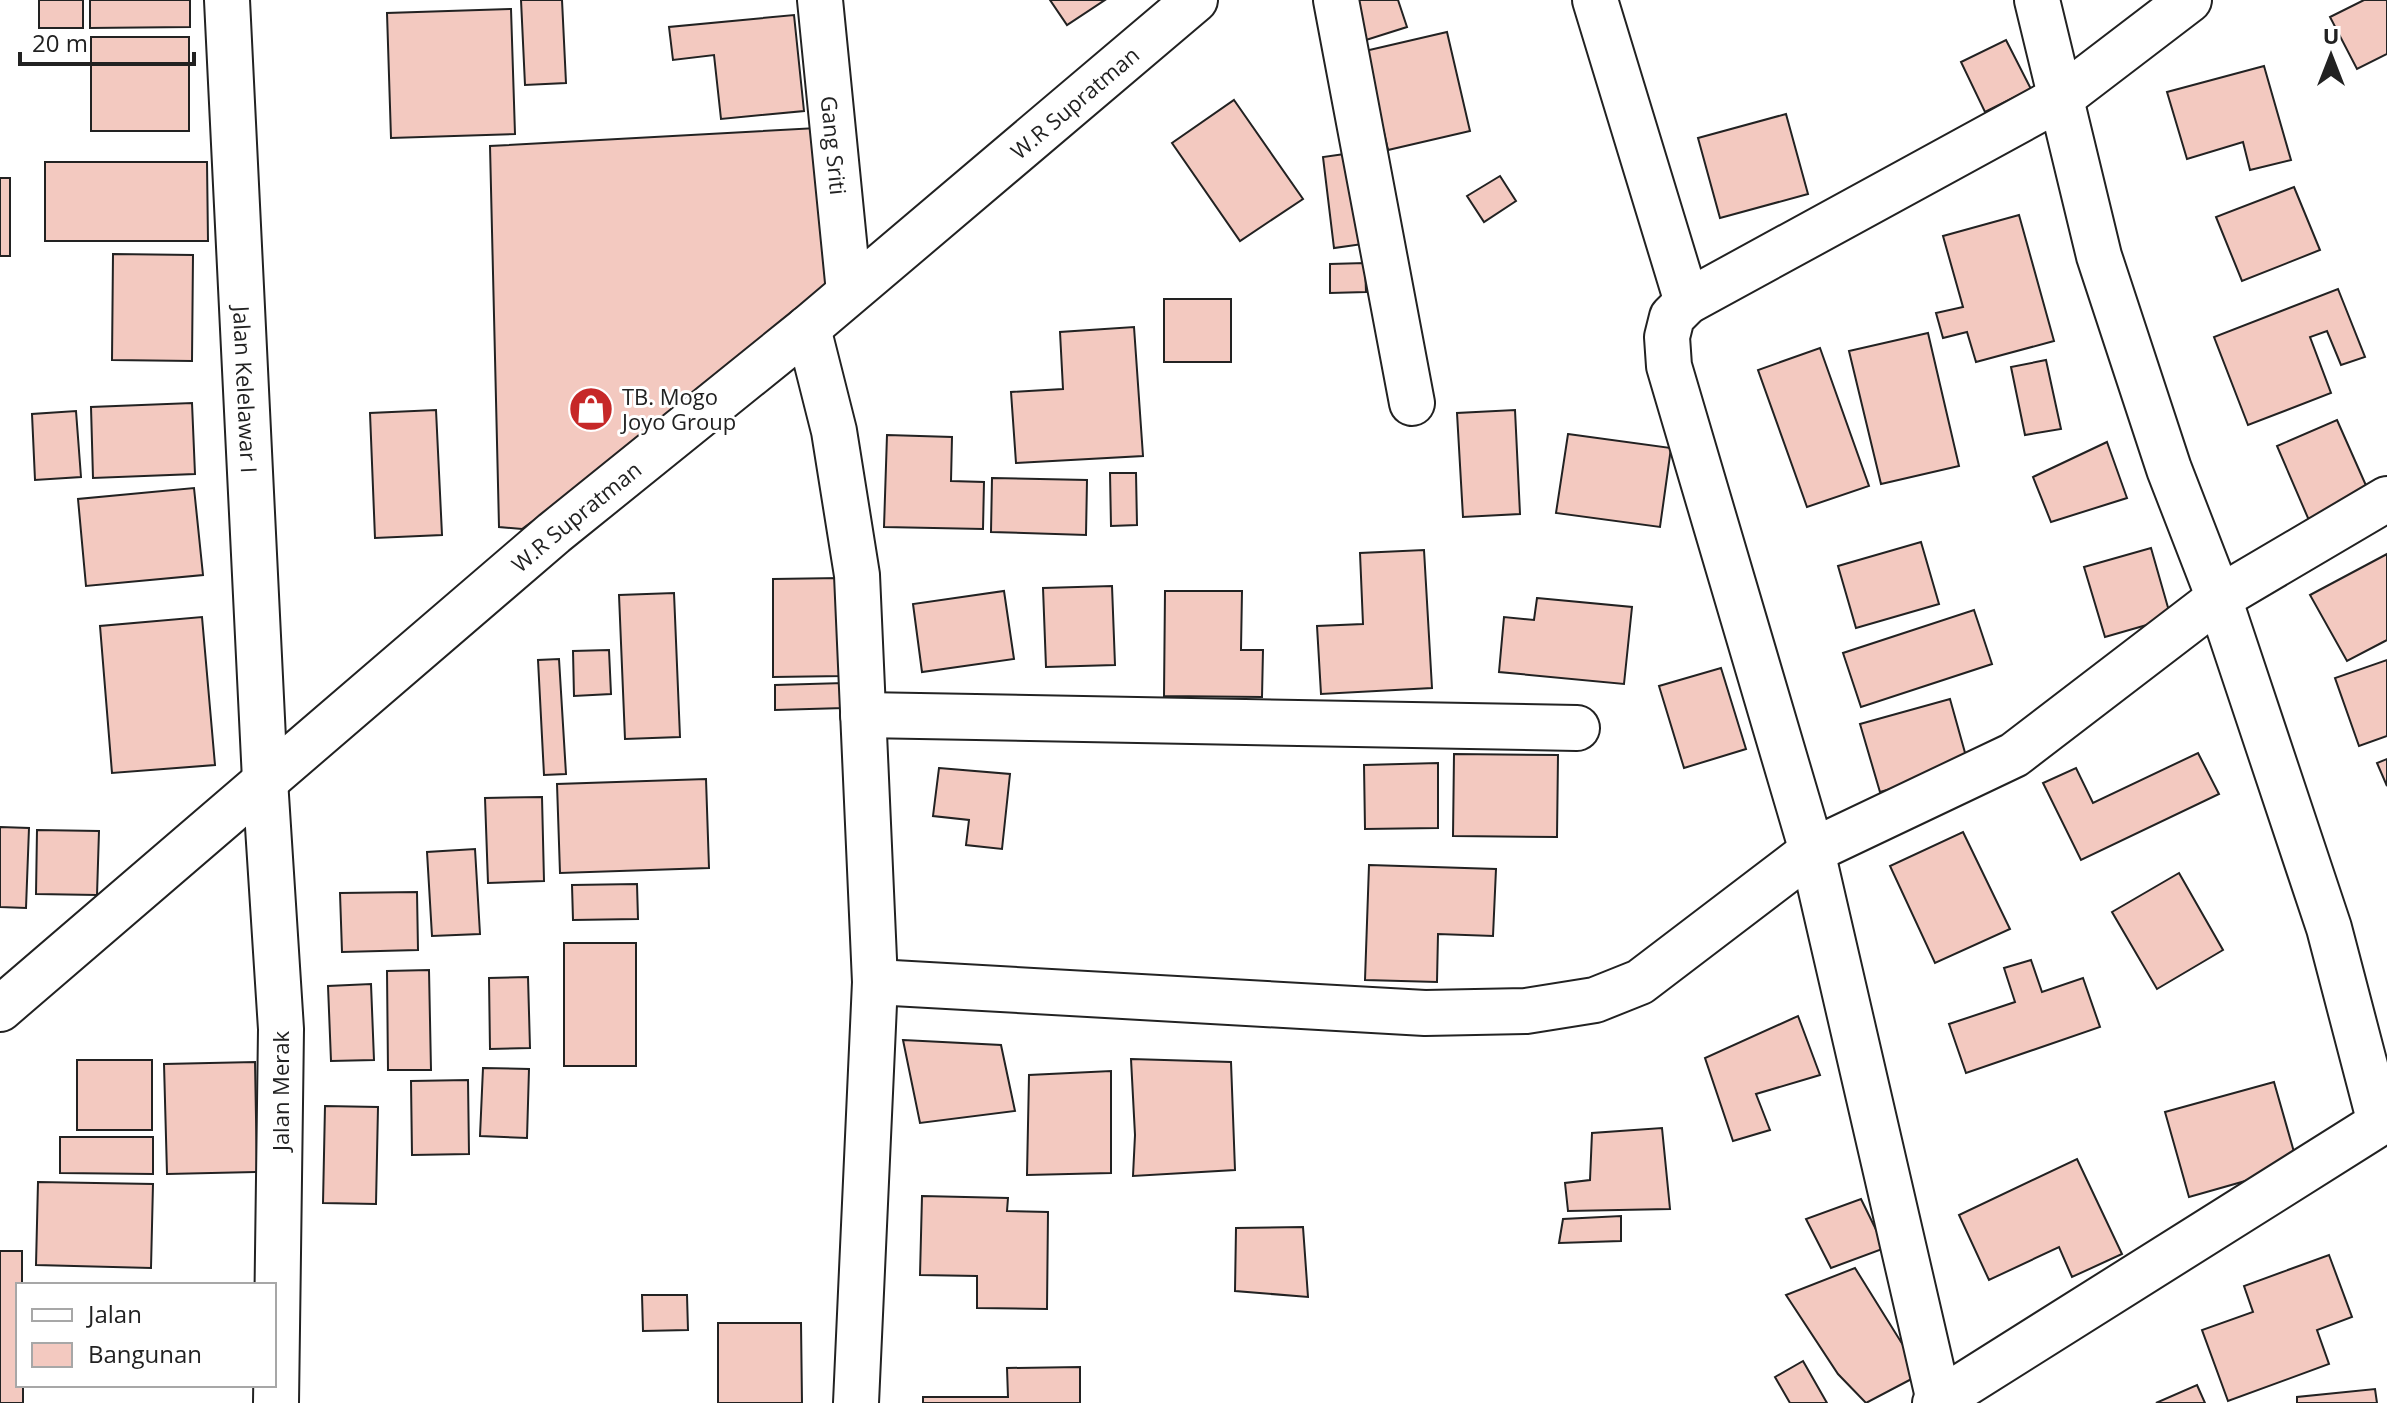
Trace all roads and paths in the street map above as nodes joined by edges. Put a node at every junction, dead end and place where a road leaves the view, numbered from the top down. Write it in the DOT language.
graph roads {
  1 [pos="227,0"];
  2 [pos="820,0"];
  3 [pos="1195,0"];
  4 [pos="1336,0"];
  5 [pos="1595,0"];
  6 [pos="2037,0"];
  7 [pos="2189,0"];
  8 [pos="2062,97"];
  9 [pos="849,292"];
  10 [pos="1687,302"];
  11 [pos="808,328"];
  12 [pos="1412,403"];
  13 [pos="2387,499"];
  14 [pos="2219,598"];
  15 [pos="863,715"];
  16 [pos="1577,728"];
  17 [pos="265,780"];
  18 [pos="1812,851"];
  19 [pos="875,982"];
  20 [pos="0,1009"];
  21 [pos="2385,1129"];
  22 [pos="1937,1402"];
  23 [pos="276,1403"];
  24 [pos="856,1403"];
  1 -- 17 [label="street, Jalan Kelelawar I"];
  2 -- 9 [label="street, Gang Sriti"];
  3 -- 9 [label="street, W.R Supratman"];
  4 -- 12 [label="street"];
  5 -- 10 [label="street"];
  6 -- 8 [label="street"];
  7 -- 8 [label="street"];
  8 -- 10 [label="street"];
  8 -- 14 [label="street"];
  9 -- 11 [label="street, W.R Supratman"];
  10 -- 18 [label="street"];
  11 -- 15 [label="street"];
  11 -- 17 [label="street, W.R Supratman"];
  13 -- 14 [label="street"];
  14 -- 18 [label="street"];
  14 -- 21 [label="street"];
  15 -- 16 [label="street"];
  15 -- 19 [label="street"];
  17 -- 20 [label="street, W.R Supratman"];
  17 -- 23 [label="street, Jalan Merak"];
  18 -- 19 [label="street"];
  18 -- 22 [label="street"];
  19 -- 24 [label="street"];
  21 -- 22 [label="street"];
}
